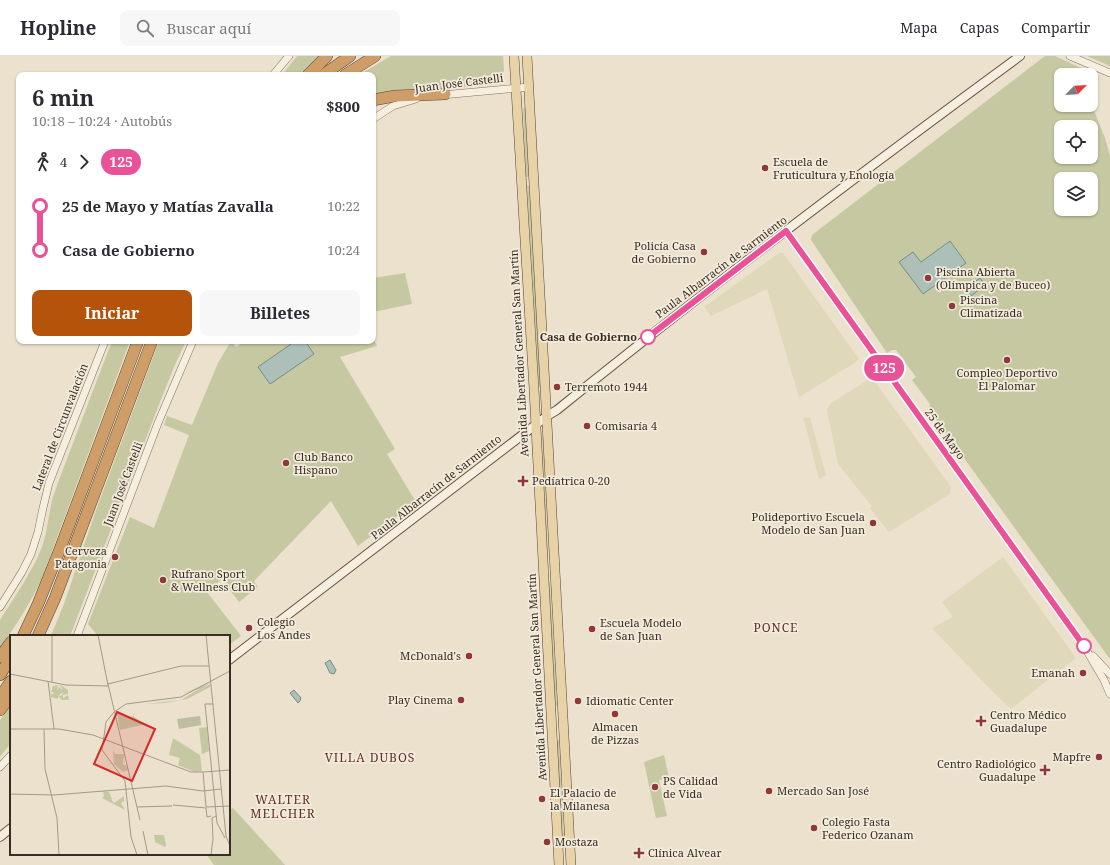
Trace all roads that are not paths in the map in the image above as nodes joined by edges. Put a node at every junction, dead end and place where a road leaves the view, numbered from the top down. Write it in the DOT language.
graph roads {
  1 [pos="289,56"];
  2 [pos="328,56"];
  3 [pos="350,56"];
  4 [pos="376,56"];
  5 [pos="514,56"];
  6 [pos="527,56"];
  7 [pos="1020,56"];
  8 [pos="1070,56"];
  9 [pos="276,72"];
  10 [pos="311,72"];
  11 [pos="327,72"];
  12 [pos="350,72"];
  13 [pos="1110,74"];
  14 [pos="529,86"];
  15 [pos="516,88"];
  16 [pos="445,94"];
  17 [pos="376,99"];
  18 [pos="376,117"];
  19 [pos="786,231"];
  20 [pos="104,344"];
  21 [pos="137,344"];
  22 [pos="151,344"];
  23 [pos="192,344"];
  24 [pos="547,416"];
  25 [pos="535,425"];
  26 [pos="67,567"];
  27 [pos="42,594"];
  28 [pos="0,607"];
  29 [pos="16,635"];
  30 [pos="23,635"];
  31 [pos="38,635"];
  32 [pos="44,635"];
  33 [pos="77,635"];
  34 [pos="10,643"];
  35 [pos="1086,649"];
  36 [pos="0,656"];
  37 [pos="10,659"];
  38 [pos="230,659"];
  39 [pos="0,674"];
  40 [pos="1110,674"];
  41 [pos="10,682"];
  42 [pos="1110,691"];
  43 [pos="10,695"];
  44 [pos="0,697"];
  45 [pos="0,710"];
  46 [pos="10,755"];
  47 [pos="0,767"];
  48 [pos="10,829"];
  49 [pos="0,836"];
  50 [pos="559,865"];
  51 [pos="571,865"];
  1 -- 9 [label="street"];
  2 -- 10 [label="highway"];
  3 -- 11 [label="highway"];
  4 -- 12 [label="highway"];
  5 -- 15 [label="main road, Avenida Libertador General San Martín"];
  6 -- 14 [label="main road"];
  7 -- 19 [label="main road, Paula Albarracín de Sarmiento"];
  8 -- 13 [label="street"];
  14 -- 15 [label="street, Juan José Castelli"];
  14 -- 24 [label="main road"];
  15 -- 16 [label="street, Juan José Castelli"];
  15 -- 25 [label="main road, Avenida Libertador General San Martín"];
  16 -- 17 [label="highway"];
  16 -- 18 [label="street, Juan José Castelli"];
  19 -- 24 [label="main road, Paula Albarracín de Sarmiento"];
  19 -- 35 [label="street, 25 de Mayo"];
  20 -- 28 [label="street, Lateral de Circunvalación"];
  21 -- 27 [label="highway"];
  22 -- 26 [label="highway"];
  23 -- 33 [label="street, Juan José Castelli"];
  24 -- 25 [label="main road, Paula Albarracín de Sarmiento"];
  24 -- 51 [label="main road"];
  25 -- 38 [label="main road, Paula Albarracín de Sarmiento"];
  25 -- 50 [label="main road, Avenida Libertador General San Martín"];
  26 -- 31 [label="highway"];
  26 -- 32 [label="highway"];
  27 -- 29 [label="highway"];
  27 -- 30 [label="highway"];
  34 -- 36 [label="highway"];
  35 -- 40 [label="street, 25 de Mayo"];
  35 -- 42 [label="street, 25 de Mayo"];
  37 -- 39 [label="highway"];
  41 -- 44 [label="highway"];
  43 -- 45 [label="highway"];
  46 -- 47 [label="street"];
  48 -- 49 [label="main road"];
}
